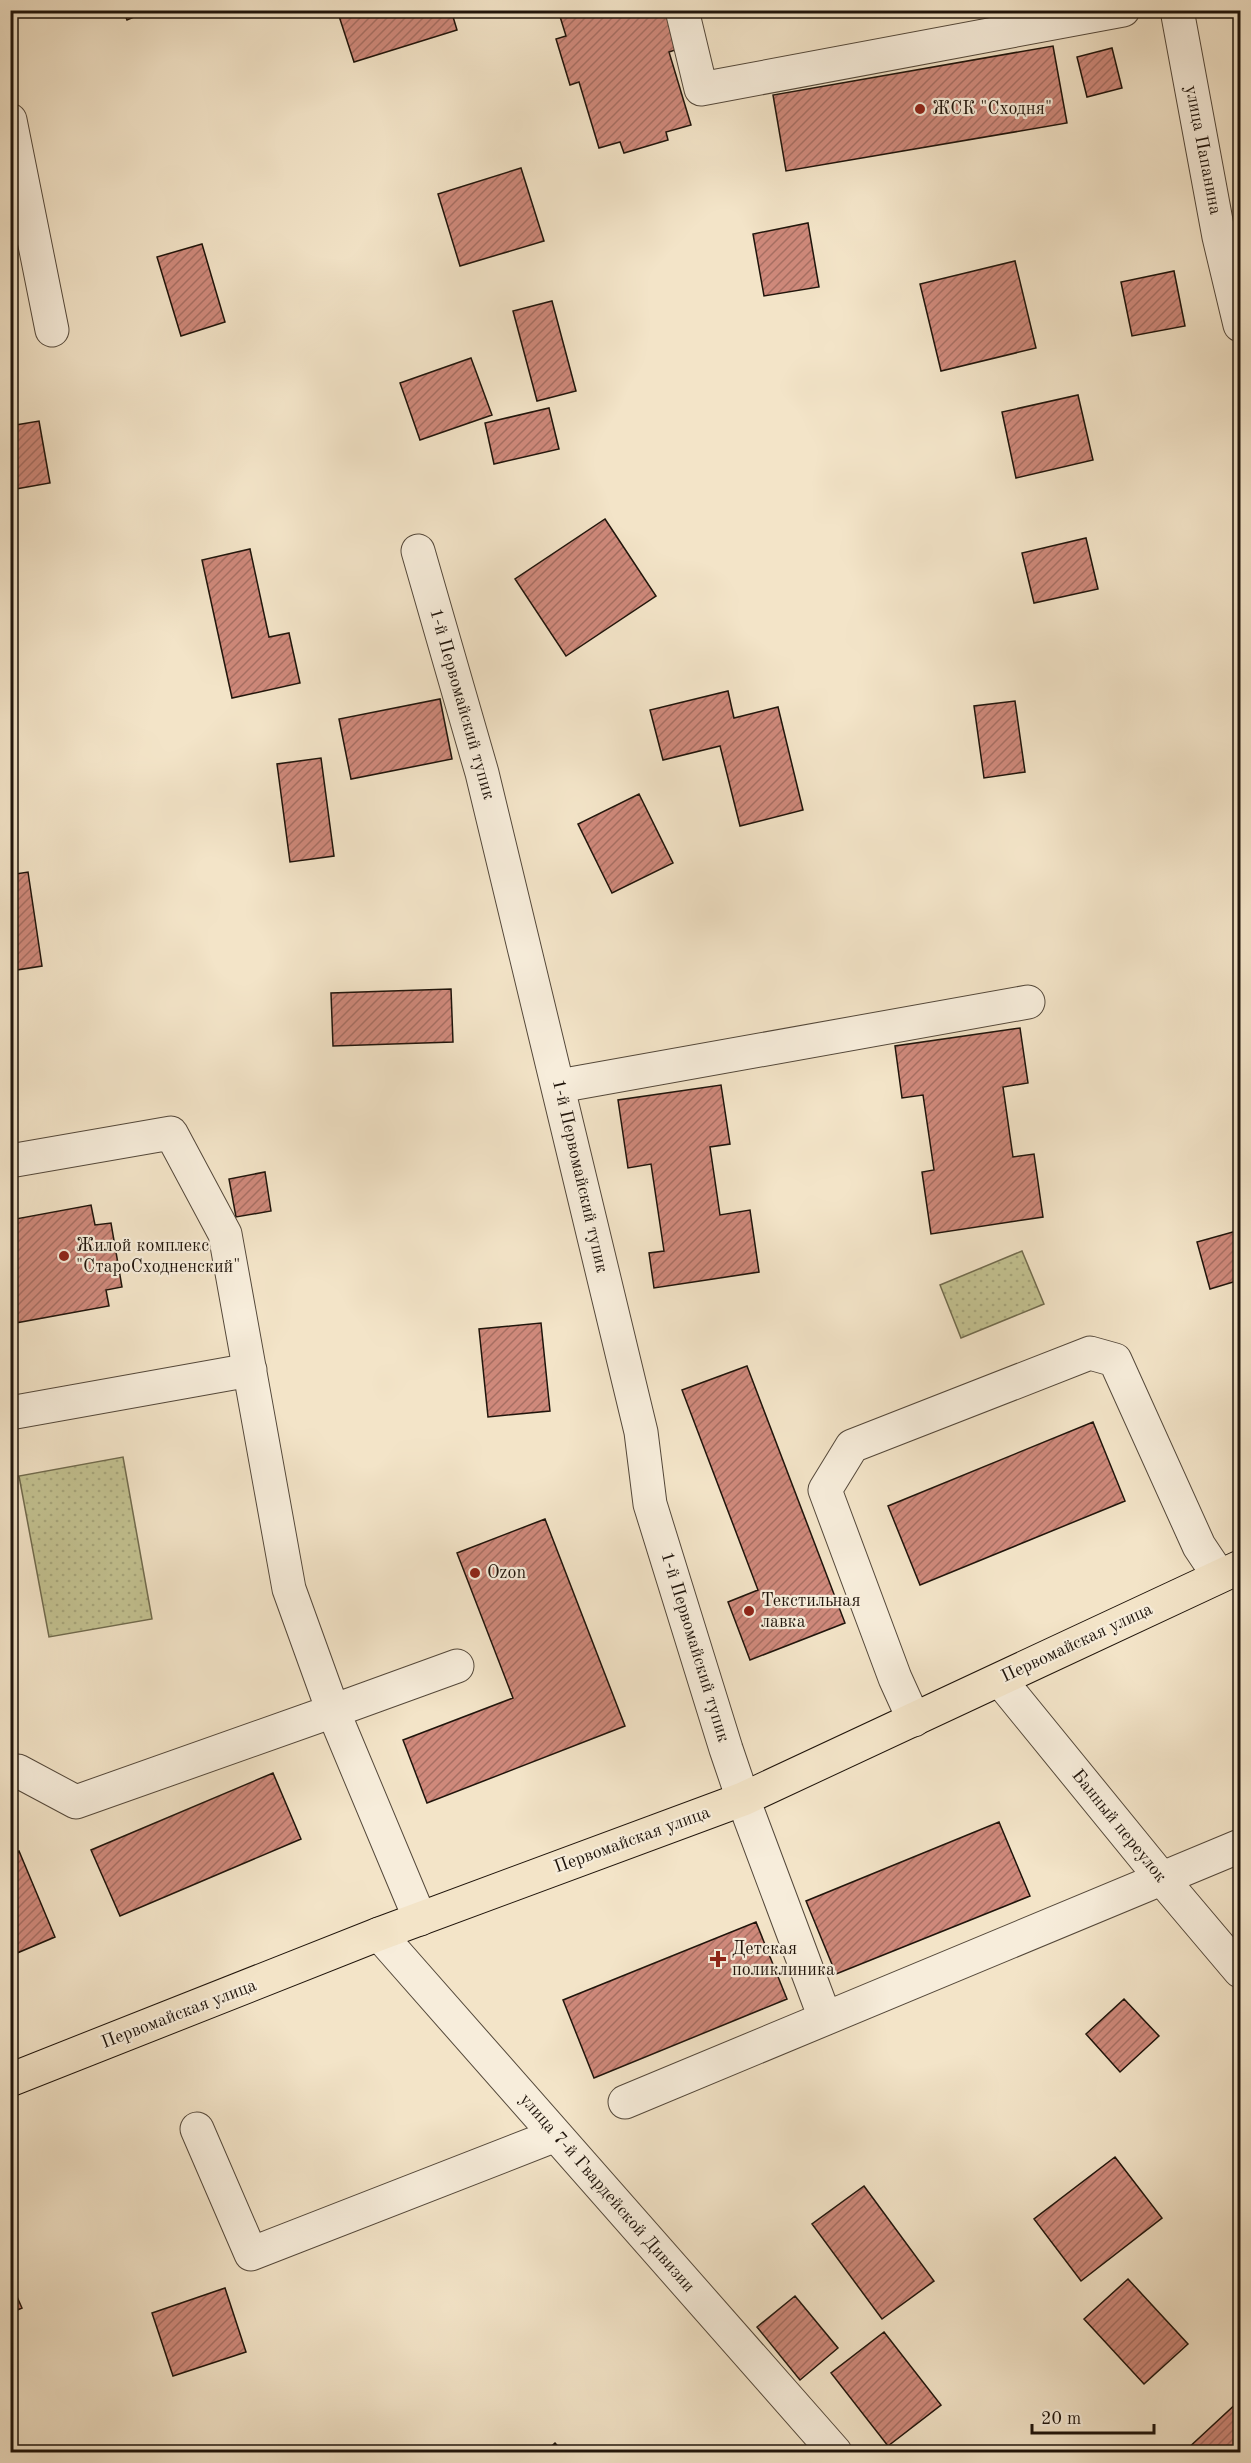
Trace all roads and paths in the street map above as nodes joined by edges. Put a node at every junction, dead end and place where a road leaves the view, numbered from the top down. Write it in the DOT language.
graph roads {
  1 [pos="682,10"];
  2 [pos="1123,10"];
  3 [pos="1177,10"];
  4 [pos="10,120"];
  5 [pos="1240,325"];
  6 [pos="52,330"];
  7 [pos="418,551"];
  8 [pos="1028,1002"];
  9 [pos="558,1086"];
  10 [pos="10,1161"];
  11 [pos="250,1370"];
  12 [pos="10,1413"];
  13 [pos="1229,1572"];
  14 [pos="457,1666"];
  15 [pos="1000,1680"];
  16 [pos="333,1710"];
  17 [pos="914,1720"];
  18 [pos="10,1774"];
  19 [pos="742,1799"];
  20 [pos="1240,1846"];
  21 [pos="1163,1880"];
  22 [pos="420,1919"];
  23 [pos="379,1934"];
  24 [pos="1240,1971"];
  25 [pos="825,2018"];
  26 [pos="10,2080"];
  27 [pos="625,2102"];
  28 [pos="197,2129"];
  29 [pos="556,2135"];
  30 [pos="835,2452"];
  1 -- 2 [label="street"];
  3 -- 5 [label="street, улица Папанина"];
  4 -- 6 [label="street"];
  7 -- 9 [label="street, 1-й Первомайский тупик"];
  8 -- 9 [label="street"];
  9 -- 19 [label="street, 1-й Первомайский тупик"];
  10 -- 11 [label="street"];
  11 -- 12 [label="street"];
  11 -- 16 [label="street"];
  13 -- 15 [label="main road, Первомайская улица"];
  13 -- 17 [label="street"];
  14 -- 16 [label="street"];
  15 -- 17 [label="main road, Первомайская улица"];
  15 -- 21 [label="street, Банный переулок"];
  16 -- 18 [label="street"];
  16 -- 22 [label="street"];
  17 -- 19 [label="main road, Первомайская улица"];
  19 -- 22 [label="main road, Первомайская улица"];
  19 -- 25 [label="street, 1-й Первомайский тупик"];
  20 -- 21 [label="street"];
  21 -- 24 [label="street, Банный переулок"];
  21 -- 25 [label="street"];
  22 -- 23 [label="main road, Первомайская улица"];
  23 -- 26 [label="main road, Первомайская улица"];
  23 -- 29 [label="street, улица 7-й Гвардейской Дивизии"];
  25 -- 27 [label="street"];
  28 -- 29 [label="street"];
  29 -- 30 [label="street, улица 7-й Гвардейской Дивизии"];
}
